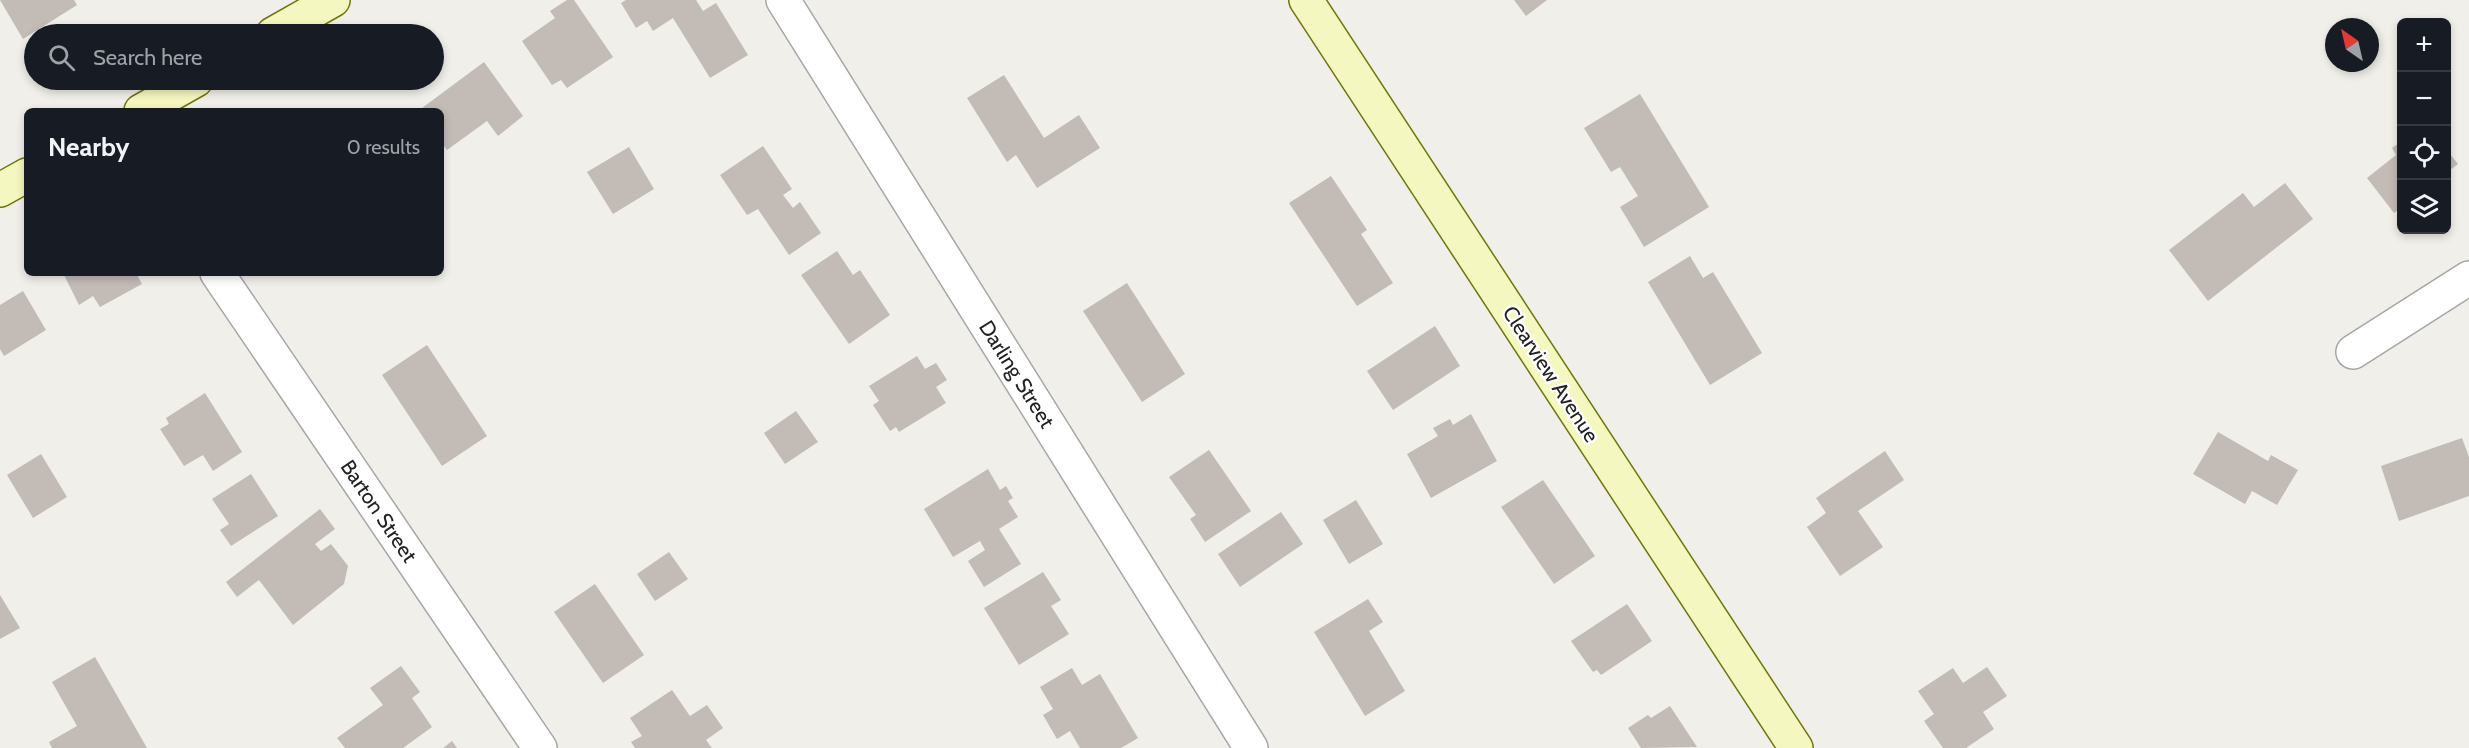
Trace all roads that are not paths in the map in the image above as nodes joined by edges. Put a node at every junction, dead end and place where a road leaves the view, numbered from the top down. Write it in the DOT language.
graph roads {
  1 [pos="333,0"];
  2 [pos="783,0"];
  3 [pos="1306,0"];
  4 [pos="291,24"];
  5 [pos="178,90"];
  6 [pos="146,108"];
  7 [pos="24,177"];
  8 [pos="0,190"];
  9 [pos="220,276"];
  10 [pos="2469,278"];
  11 [pos="2353,352"];
  12 [pos="540,748"];
  13 [pos="1251,748"];
  14 [pos="1796,748"];
  1 -- 4 [label="street"];
  2 -- 13 [label="street, Darling Street"];
  3 -- 14 [label="street, Clearview Avenue"];
  5 -- 6 [label="street"];
  7 -- 8 [label="street"];
  9 -- 12 [label="street, Barton Street"];
  10 -- 11 [label="street"];
}
